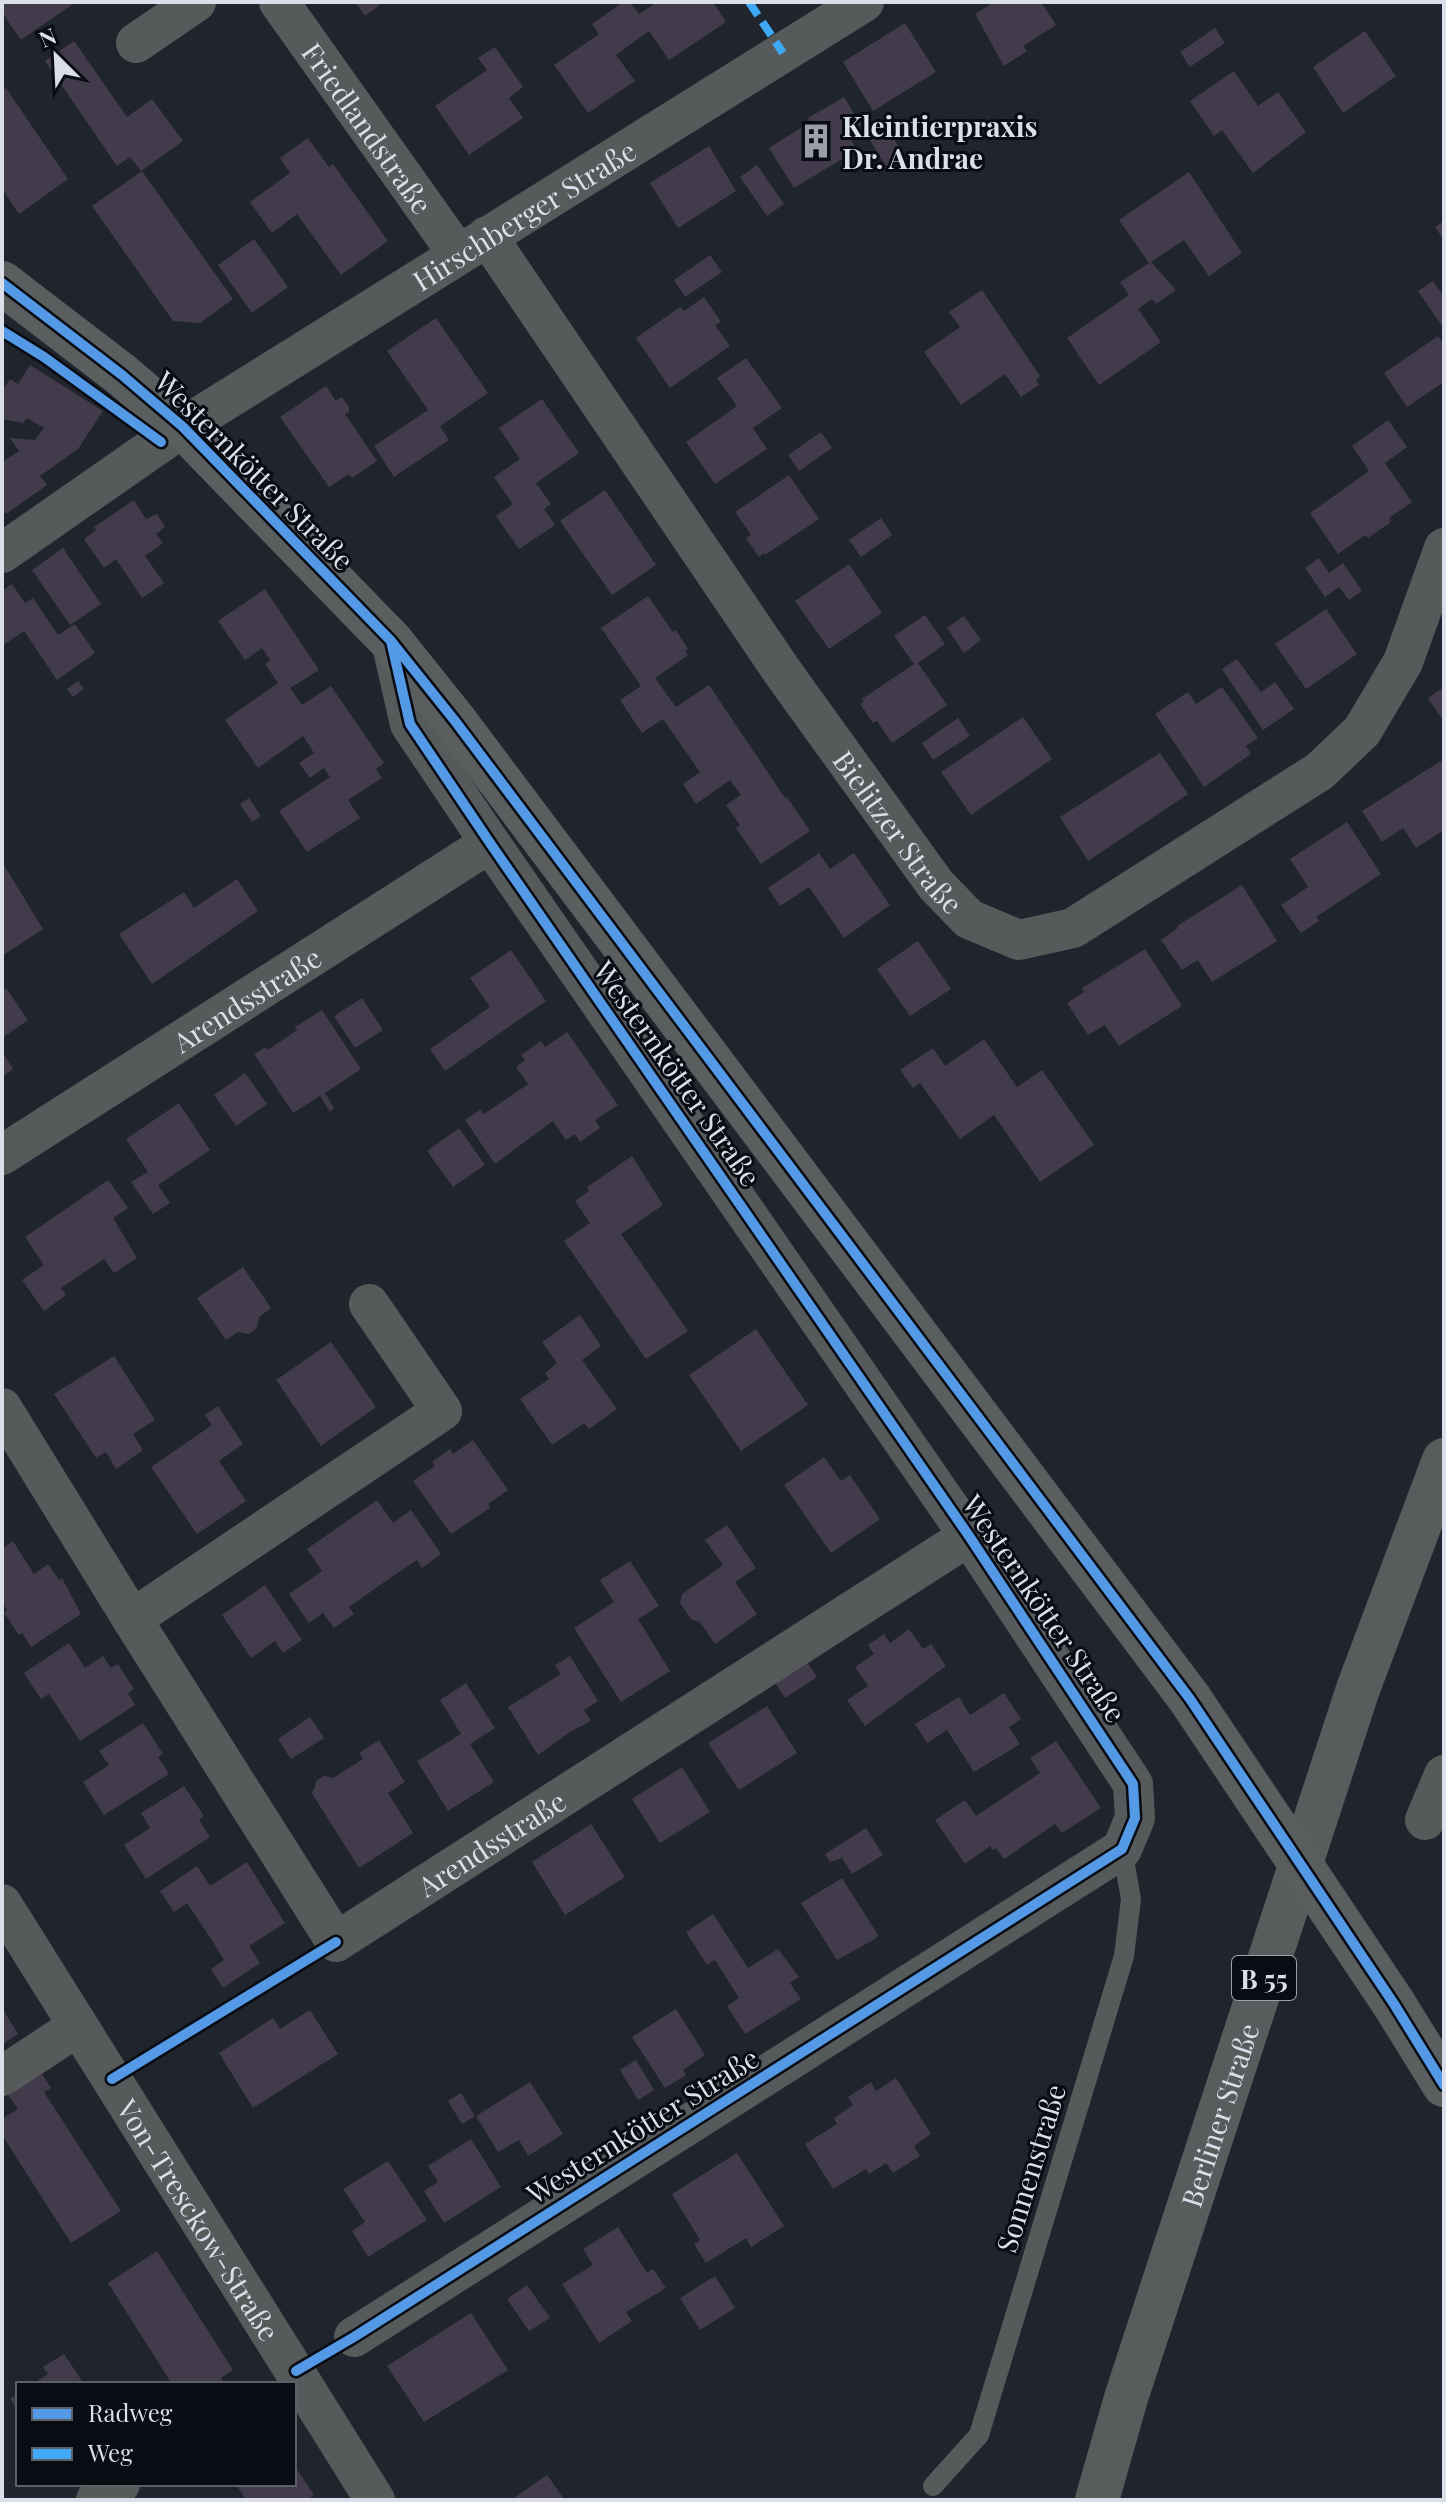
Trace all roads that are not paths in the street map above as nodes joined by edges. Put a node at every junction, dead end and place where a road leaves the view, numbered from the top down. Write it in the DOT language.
graph roads {
  1 [pos="196,2"];
  2 [pos="279,2"];
  3 [pos="864,2"];
  4 [pos="136,43"];
  5 [pos="472,245"];
  6 [pos="2,283"];
  7 [pos="183,427"];
  8 [pos="1444,548"];
  9 [pos="2,553"];
  10 [pos="391,641"];
  11 [pos="490,843"];
  12 [pos="2,1155"];
  13 [pos="369,1304"];
  14 [pos="2,1408"];
  15 [pos="1444,1460"];
  16 [pos="969,1536"];
  17 [pos="132,1619"];
  18 [pos="1444,1775"];
  19 [pos="1425,1820"];
  20 [pos="1122,1849"];
  21 [pos="2,1904"];
  22 [pos="77,2027"];
  23 [pos="2,2076"];
  24 [pos="1444,2085"];
  25 [pos="354,2337"];
  26 [pos="285,2377"];
  27 [pos="296,2392"];
  28 [pos="117,2486"];
  29 [pos="933,2486"];
  30 [pos="96,2500"];
  31 [pos="375,2500"];
  32 [pos="1097,2500"];
  1 -- 4 [label="street"];
  2 -- 5 [label="street, Friedlandstraße"];
  3 -- 5 [label="street, Hirschberger Straße"];
  5 -- 7 [label="street, Hirschberger Straße"];
  5 -- 8 [label="street, Bielitzer Straße"];
  6 -- 7 [label="street, Westernkötter Straße"];
  7 -- 9 [label="street, Hirschberger Straße"];
  7 -- 10 [label="street, Westernkötter Straße"];
  10 -- 11 [label="street, Westernkötter Straße"];
  10 -- 24 [label="street, Westernkötter Straße, bridge"];
  11 -- 12 [label="street, Arendsstraße"];
  11 -- 16 [label="street, Westernkötter Straße"];
  13 -- 17 [label="street"];
  14 -- 17 [label="street, Arendsstraße"];
  15 -- 32 [label="main road, Berliner Straße / B 55"];
  16 -- 17 [label="street, Arendsstraße"];
  16 -- 20 [label="street, Westernkötter Straße"];
  18 -- 19 [label="street"];
  20 -- 25 [label="street, Westernkötter Straße"];
  20 -- 29 [label="lane, Sonnenstraße"];
  21 -- 22 [label="street, Von-Tresckow-Straße"];
  22 -- 23 [label="street"];
  22 -- 26 [label="street, Von-Tresckow-Straße"];
  27 -- 31 [label="street, Von-Tresckow-Straße"];
  28 -- 30 [label="street"];
}
